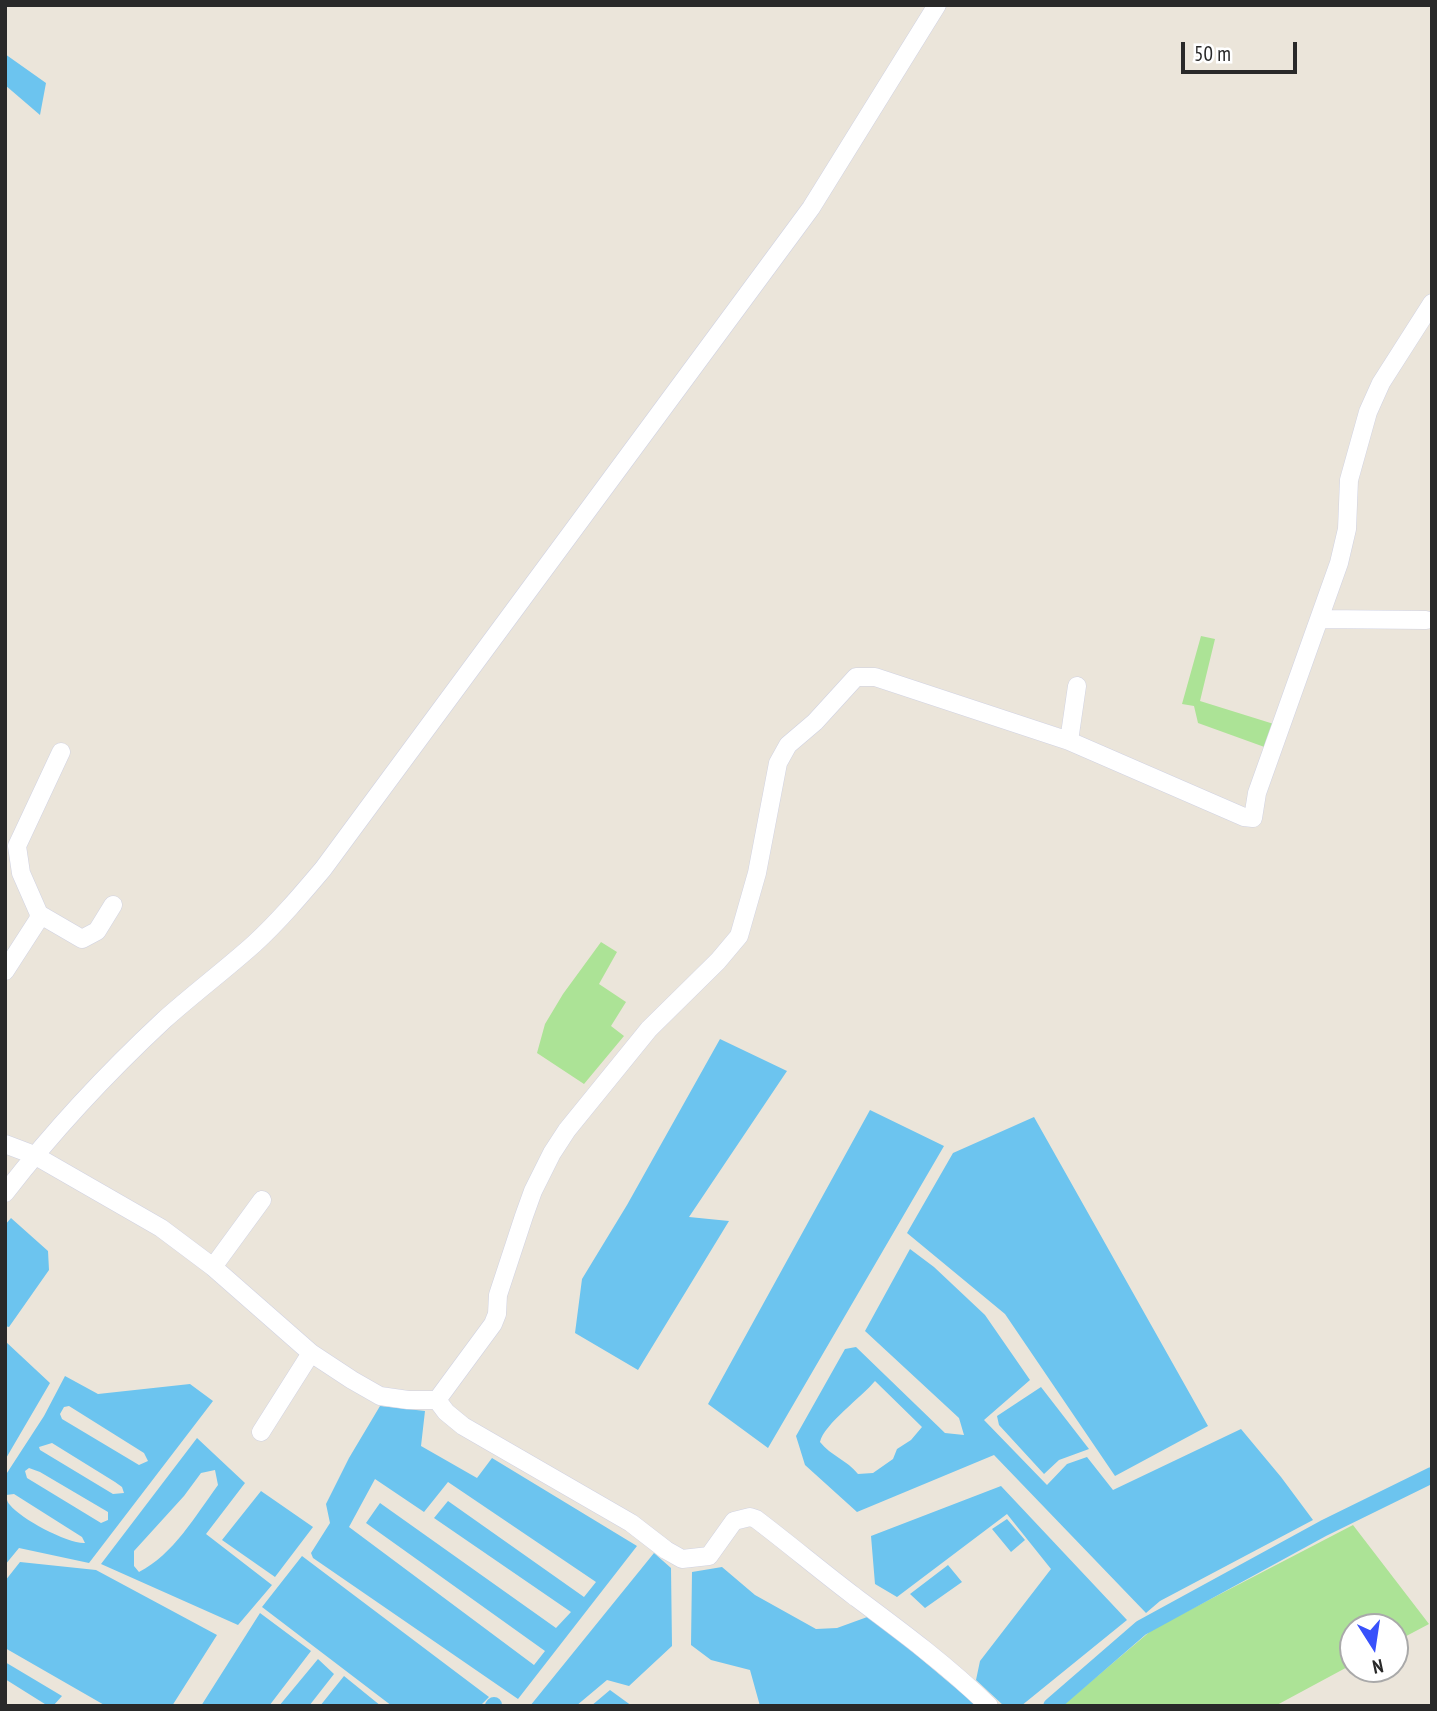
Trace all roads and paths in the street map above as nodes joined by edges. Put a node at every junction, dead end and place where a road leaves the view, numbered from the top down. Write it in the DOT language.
graph roads {
  1 [pos="937,5"];
  2 [pos="1432,303"];
  3 [pos="1321,619"];
  4 [pos="1426,620"];
  5 [pos="1077,686"];
  6 [pos="1069,741"];
  7 [pos="61,752"];
  8 [pos="113,905"];
  9 [pos="39,914"];
  10 [pos="5,971"];
  11 [pos="5,1144"];
  12 [pos="34,1155"];
  13 [pos="5,1194"];
  14 [pos="262,1200"];
  15 [pos="213,1267"];
  16 [pos="311,1353"];
  17 [pos="437,1400"];
  18 [pos="261,1432"];
  19 [pos="989,1706"];
  1 -- 12 [label="street"];
  2 -- 3 [label="street"];
  3 -- 4 [label="street"];
  3 -- 6 [label="street"];
  5 -- 6 [label="street"];
  6 -- 17 [label="street"];
  7 -- 9 [label="street"];
  8 -- 9 [label="street"];
  9 -- 10 [label="street"];
  11 -- 12 [label="street"];
  12 -- 13 [label="street"];
  12 -- 15 [label="street"];
  14 -- 15 [label="street"];
  15 -- 16 [label="street"];
  16 -- 17 [label="street"];
  16 -- 18 [label="street"];
  17 -- 19 [label="street"];
}
